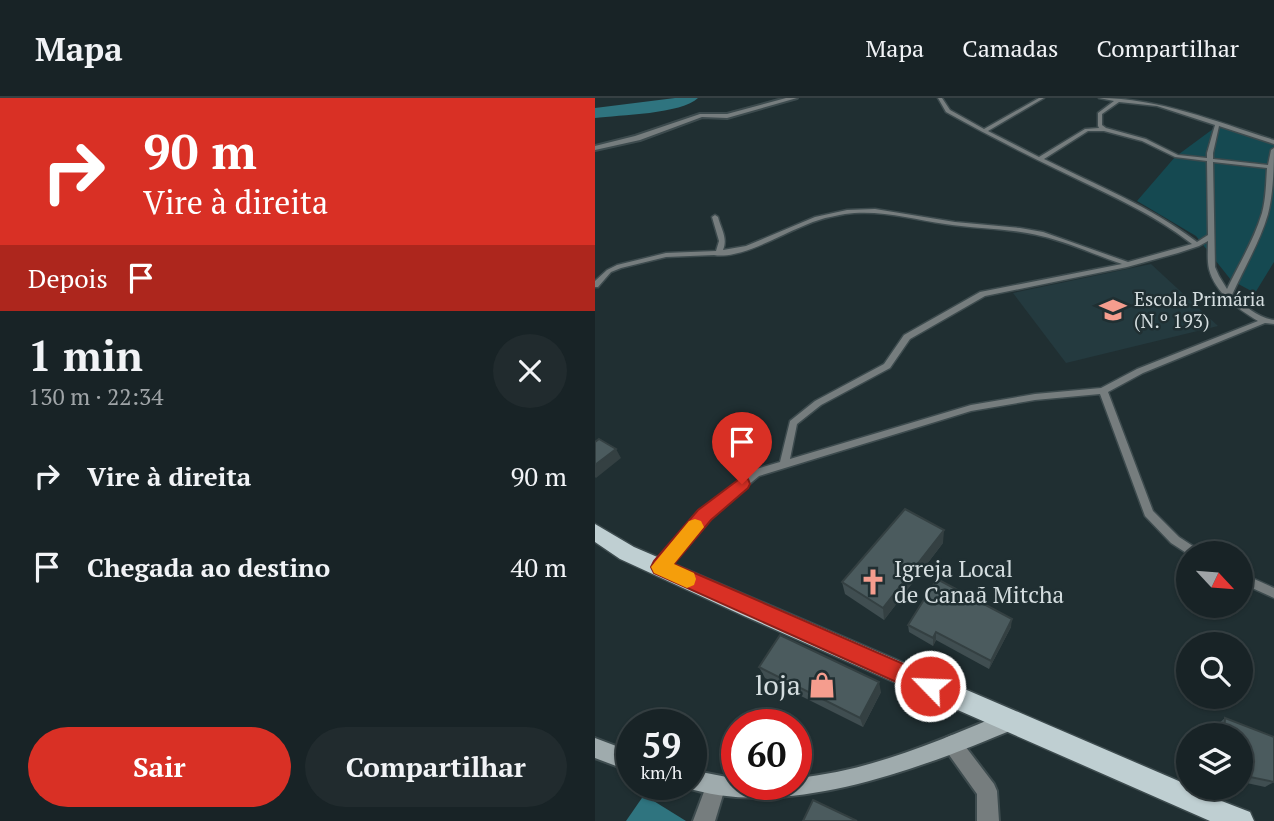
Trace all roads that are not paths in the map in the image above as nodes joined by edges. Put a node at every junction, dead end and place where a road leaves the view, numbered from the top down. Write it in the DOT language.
graph roads {
  1 [pos="794,98"];
  2 [pos="940,98"];
  3 [pos="1042,98"];
  4 [pos="1101,98"];
  5 [pos="1121,98"];
  6 [pos="1115,102"];
  7 [pos="1217,126"];
  8 [pos="1104,128"];
  9 [pos="984,131"];
  10 [pos="1274,142"];
  11 [pos="595,148"];
  12 [pos="1274,150"];
  13 [pos="1040,159"];
  14 [pos="1210,161"];
  15 [pos="1269,167"];
  16 [pos="715,217"];
  17 [pos="1210,237"];
  18 [pos="1197,245"];
  19 [pos="717,254"];
  20 [pos="1128,264"];
  21 [pos="595,285"];
  22 [pos="1229,295"];
  23 [pos="1269,321"];
  24 [pos="1103,391"];
  25 [pos="785,464"];
  26 [pos="595,532"];
  27 [pos="1177,541"];
  28 [pos="661,567"];
  29 [pos="1253,583"];
  30 [pos="1274,593"];
  31 [pos="1012,720"];
  32 [pos="952,745"];
  33 [pos="595,748"];
  34 [pos="616,756"];
  35 [pos="707,785"];
  36 [pos="715,788"];
  37 [pos="704,821"];
  38 [pos="988,821"];
  39 [pos="1241,821"];
  1 -- 11 [label="street"];
  2 -- 9 [label="lane"];
  3 -- 9 [label="lane"];
  4 -- 6 [label="lane"];
  5 -- 6 [label="lane"];
  6 -- 7 [label="lane"];
  6 -- 8 [label="lane"];
  7 -- 10 [label="lane"];
  7 -- 14 [label="lane"];
  8 -- 13 [label="lane"];
  8 -- 14 [label="lane"];
  9 -- 13 [label="lane"];
  12 -- 15 [label="lane"];
  13 -- 18 [label="lane"];
  14 -- 15 [label="lane"];
  14 -- 17 [label="lane"];
  15 -- 22 [label="lane"];
  16 -- 19 [label="lane"];
  17 -- 18 [label="lane"];
  17 -- 22 [label="lane"];
  18 -- 20 [label="lane"];
  19 -- 20 [label="lane"];
  19 -- 21 [label="lane"];
  20 -- 25 [label="lane"];
  22 -- 23 [label="lane"];
  23 -- 24 [label="lane"];
  24 -- 25 [label="lane"];
  24 -- 27 [label="lane"];
  25 -- 28 [label="lane"];
  26 -- 28 [label="main road"];
  28 -- 31 [label="main road"];
  29 -- 30 [label="lane"];
  31 -- 32 [label="main road"];
  31 -- 39 [label="main road"];
  32 -- 36 [label="main road"];
  32 -- 38 [label="street"];
  33 -- 34 [label="main road"];
  35 -- 36 [label="main road"];
  36 -- 37 [label="street"];
}
